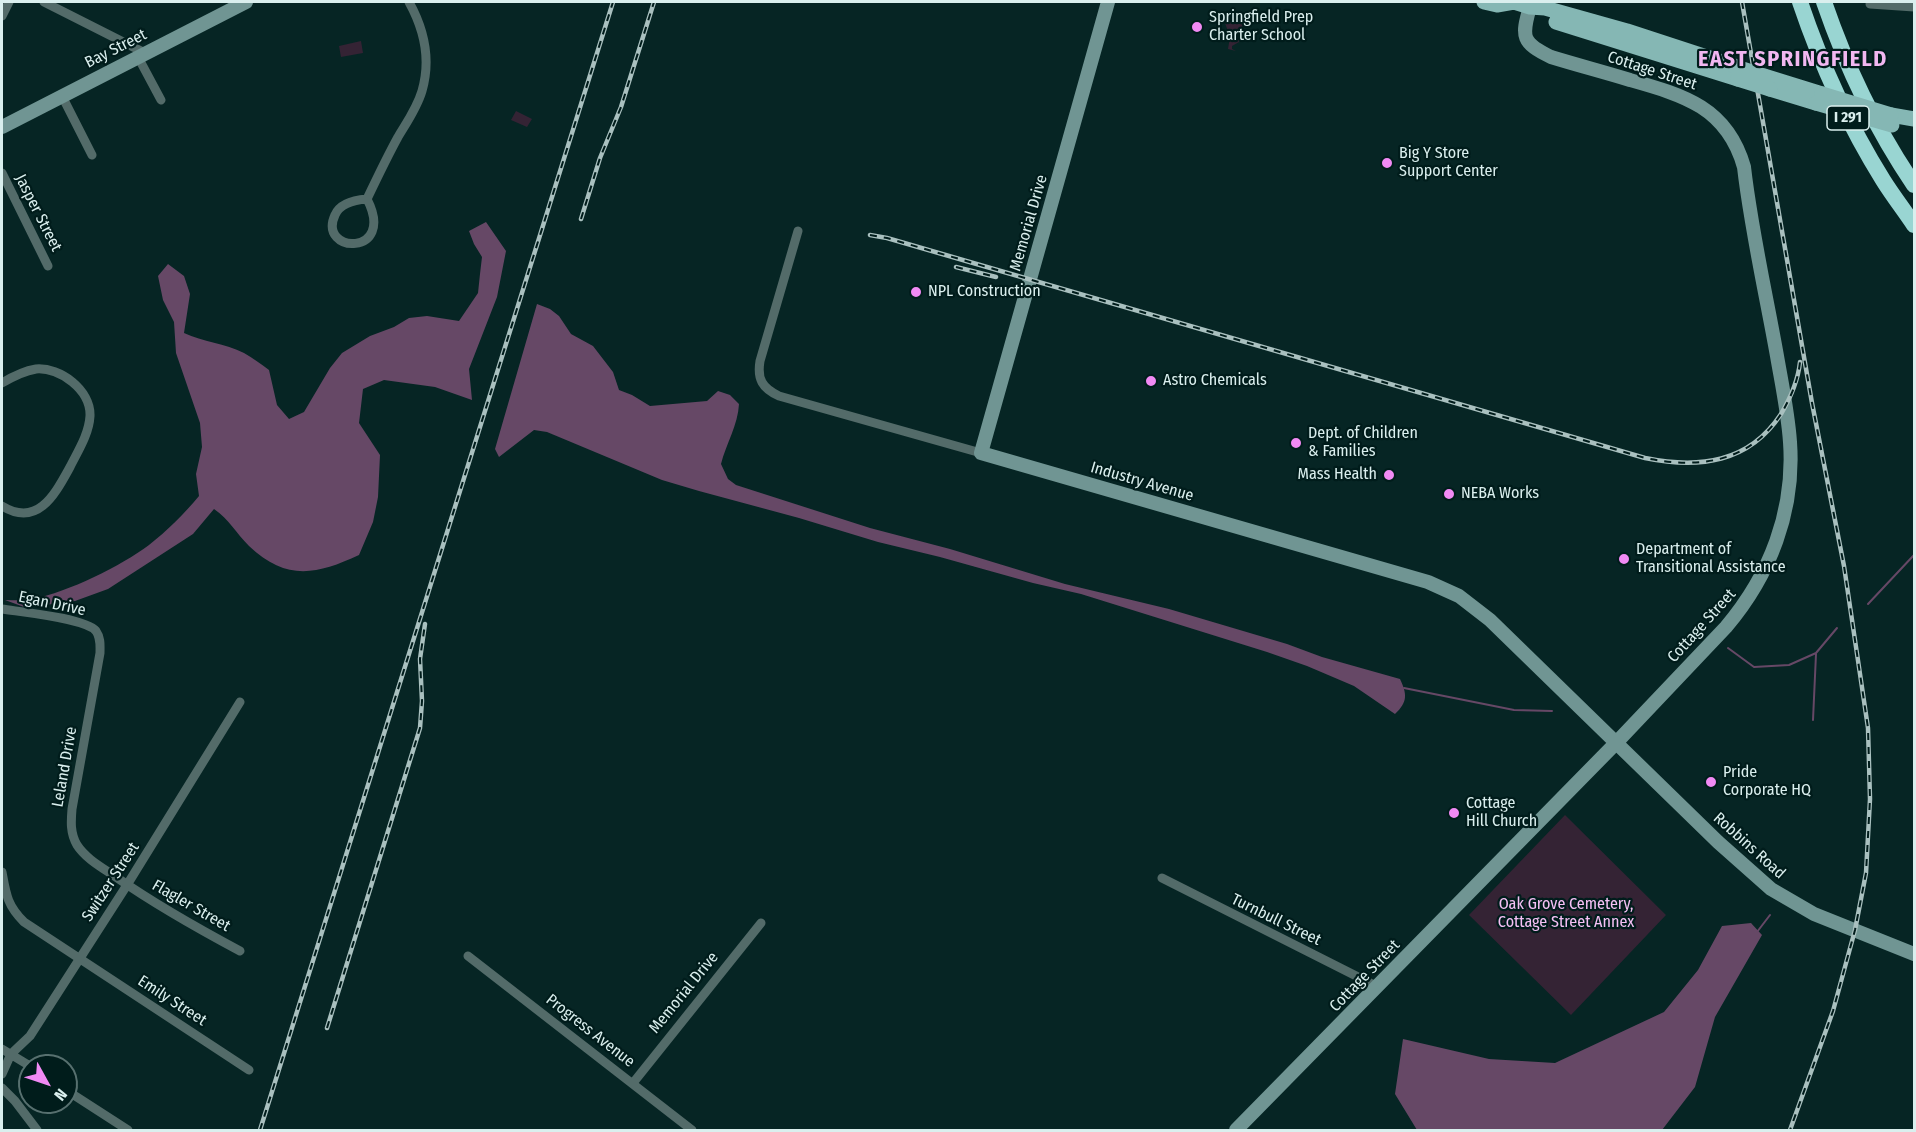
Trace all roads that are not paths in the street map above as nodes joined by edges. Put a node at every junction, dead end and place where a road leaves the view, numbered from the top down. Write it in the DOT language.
graph roads {
  1 [pos="9,2"];
  2 [pos="44,2"];
  3 [pos="242,2"];
  4 [pos="409,2"];
  5 [pos="1108,2"];
  6 [pos="1484,2"];
  7 [pos="1514,2"];
  8 [pos="1800,2"];
  9 [pos="1824,2"];
  10 [pos="1870,4"];
  11 [pos="1530,7"];
  12 [pos="1914,7"];
  13 [pos="2,16"];
  14 [pos="141,55"];
  15 [pos="62,96"];
  16 [pos="161,100"];
  17 [pos="1914,119"];
  18 [pos="1892,120"];
  19 [pos="2,127"];
  20 [pos="1914,129"];
  21 [pos="1893,151"];
  22 [pos="92,155"];
  23 [pos="2,173"];
  24 [pos="1914,176"];
  25 [pos="1914,185"];
  26 [pos="367,199"];
  27 [pos="1914,225"];
  28 [pos="798,231"];
  29 [pos="48,266"];
  30 [pos="2,382"];
  31 [pos="981,453"];
  32 [pos="2,506"];
  33 [pos="2,609"];
  34 [pos="96,631"];
  35 [pos="240,702"];
  36 [pos="1615,744"];
  37 [pos="2,872"];
  38 [pos="1162,878"];
  39 [pos="127,885"];
  40 [pos="761,923"];
  41 [pos="240,951"];
  42 [pos="1914,954"];
  43 [pos="468,956"];
  44 [pos="79,959"];
  45 [pos="1378,987"];
  46 [pos="2,1049"];
  47 [pos="11,1054"];
  48 [pos="18,1058"];
  49 [pos="249,1070"];
  50 [pos="2,1074"];
  51 [pos="633,1083"];
  52 [pos="2,1088"];
  53 [pos="78,1098"];
  54 [pos="37,1131"];
  55 [pos="128,1131"];
  56 [pos="692,1131"];
  57 [pos="1236,1131"];
  1 -- 13 [label="street"];
  2 -- 14 [label="street"];
  3 -- 14 [label="main road, Bay Street"];
  4 -- 26 [label="street"];
  5 -- 31 [label="main road, Memorial Drive"];
  6 -- 7 [label="main road"];
  7 -- 11 [label="main road"];
  8 -- 27 [label="highway, I 291"];
  9 -- 21 [label="highway, I 291"];
  10 -- 12 [label="street"];
  11 -- 18 [label="main road, bridge"];
  11 -- 36 [label="main road, Cottage Street"];
  14 -- 15 [label="main road, Bay Street"];
  14 -- 16 [label="street"];
  15 -- 19 [label="main road, Bay Street"];
  15 -- 22 [label="street"];
  17 -- 18 [label="main road"];
  18 -- 20 [label="main road"];
  21 -- 24 [label="highway"];
  21 -- 25 [label="highway, I 291"];
  23 -- 29 [label="street, Jasper Street"];
  26 -- 26 [label="street"];
  28 -- 31 [label="street, Industry Avenue"];
  30 -- 32 [label="street"];
  31 -- 36 [label="main road, Industry Avenue"];
  33 -- 34 [label="street, Egan Drive"];
  34 -- 39 [label="street, Leland Drive"];
  35 -- 39 [label="street, Switzer Street"];
  36 -- 42 [label="main road, Robbins Road"];
  36 -- 45 [label="main road, Cottage Street"];
  37 -- 44 [label="street, Emily Street"];
  38 -- 45 [label="street, Turnbull Street"];
  39 -- 41 [label="street, Flagler Street"];
  39 -- 44 [label="street, Switzer Street"];
  40 -- 51 [label="street, Memorial Drive"];
  43 -- 51 [label="street, Progress Avenue"];
  44 -- 47 [label="street, Switzer Street"];
  44 -- 49 [label="street, Emily Street"];
  45 -- 57 [label="main road, Cottage Street"];
  46 -- 47 [label="street"];
  47 -- 48 [label="street"];
  47 -- 50 [label="street, Switzer Street"];
  51 -- 56 [label="street, Progress Avenue"];
  52 -- 54 [label="street"];
  53 -- 55 [label="street"];
}
